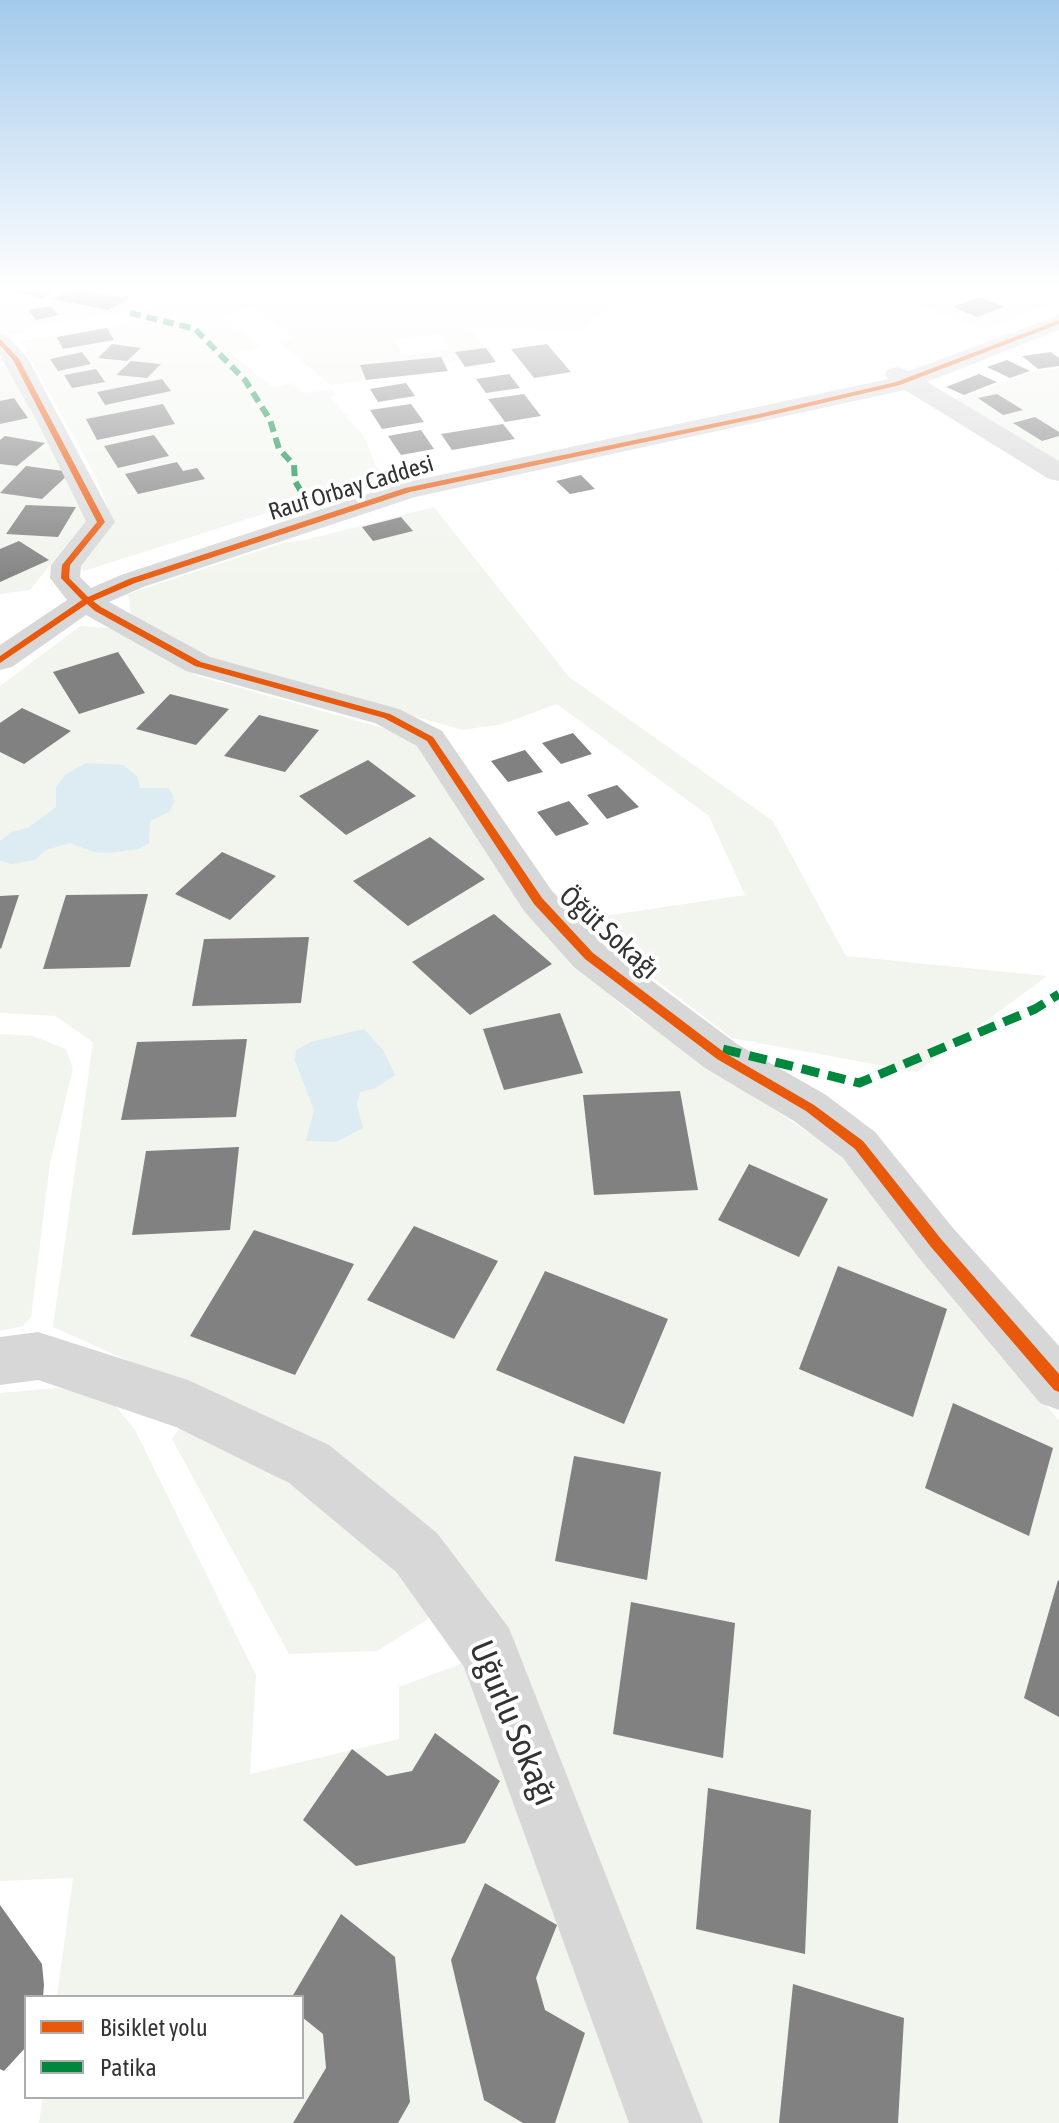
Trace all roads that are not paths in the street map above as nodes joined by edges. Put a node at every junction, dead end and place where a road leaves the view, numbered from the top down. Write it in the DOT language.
graph roads {
  1 [pos="33,390"];
  2 [pos="855,390"];
  3 [pos="924,390"];
  4 [pos="1059,473"];
  5 [pos="82,597"];
  6 [pos="0,640"];
  7 [pos="0,660"];
  8 [pos="0,1361"];
  9 [pos="1059,1385"];
  10 [pos="666,2123"];
  1 -- 5 [label="street"];
  2 -- 5 [label="street, Rauf Orbay Caddesi"];
  3 -- 4 [label="street"];
  5 -- 6 [label="street, Rauf Orbay Caddesi"];
  5 -- 7 [label="street, Rauf Orbay Caddesi"];
  5 -- 9 [label="street, Öğüt Sokağı"];
  8 -- 10 [label="street, Uğurlu Sokağı"];
}
